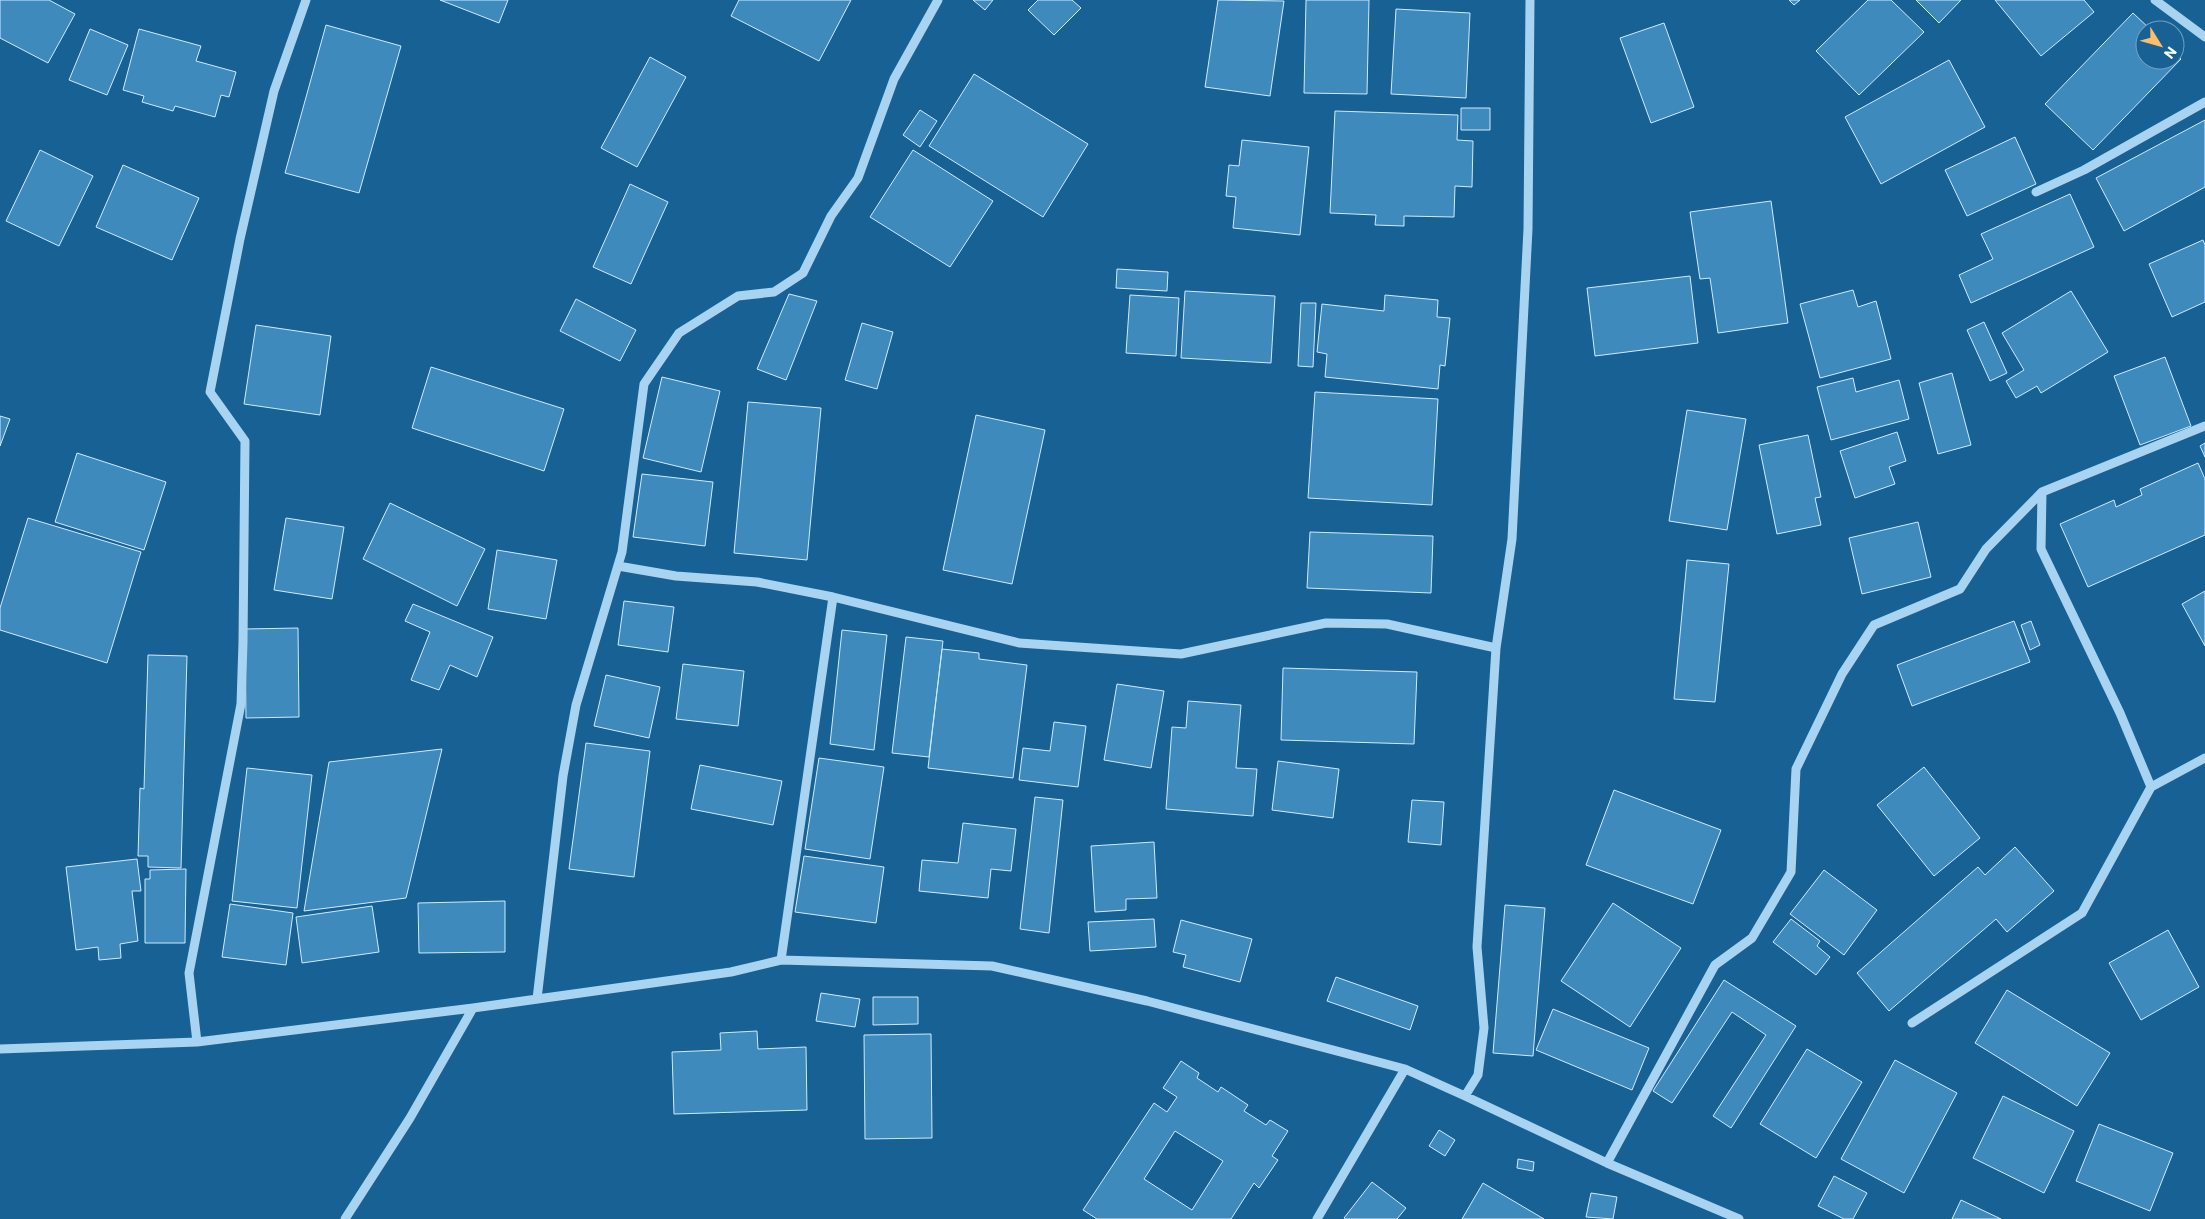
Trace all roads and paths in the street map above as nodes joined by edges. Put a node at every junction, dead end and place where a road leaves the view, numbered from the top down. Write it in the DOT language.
graph roads {
  1 [pos="306,0"];
  2 [pos="938,0"];
  3 [pos="1530,0"];
  4 [pos="2155,0"];
  5 [pos="2205,36"];
  6 [pos="2205,102"];
  7 [pos="2036,192"];
  8 [pos="2205,426"];
  9 [pos="2042,492"];
  10 [pos="618,566"];
  11 [pos="833,597"];
  12 [pos="1496,648"];
  13 [pos="2205,758"];
  14 [pos="2151,787"];
  15 [pos="781,960"];
  16 [pos="537,999"];
  17 [pos="473,1008"];
  18 [pos="1912,1023"];
  19 [pos="197,1042"];
  20 [pos="0,1049"];
  21 [pos="1405,1070"];
  22 [pos="1465,1096"];
  23 [pos="1607,1163"];
  24 [pos="345,1219"];
  25 [pos="1317,1219"];
  26 [pos="1739,1219"];
  1 -- 19 [label="street"];
  2 -- 10 [label="street"];
  3 -- 12 [label="street"];
  4 -- 5 [label="street"];
  6 -- 7 [label="street"];
  8 -- 9 [label="street"];
  9 -- 14 [label="street"];
  9 -- 23 [label="street"];
  10 -- 11 [label="street"];
  10 -- 16 [label="street"];
  11 -- 12 [label="street"];
  11 -- 15 [label="street"];
  12 -- 22 [label="street"];
  13 -- 14 [label="street"];
  14 -- 18 [label="street"];
  15 -- 16 [label="street"];
  15 -- 21 [label="street"];
  16 -- 17 [label="street"];
  17 -- 19 [label="street"];
  17 -- 24 [label="street"];
  19 -- 20 [label="street"];
  21 -- 22 [label="street"];
  21 -- 25 [label="street"];
  22 -- 23 [label="street"];
  23 -- 26 [label="street"];
}
